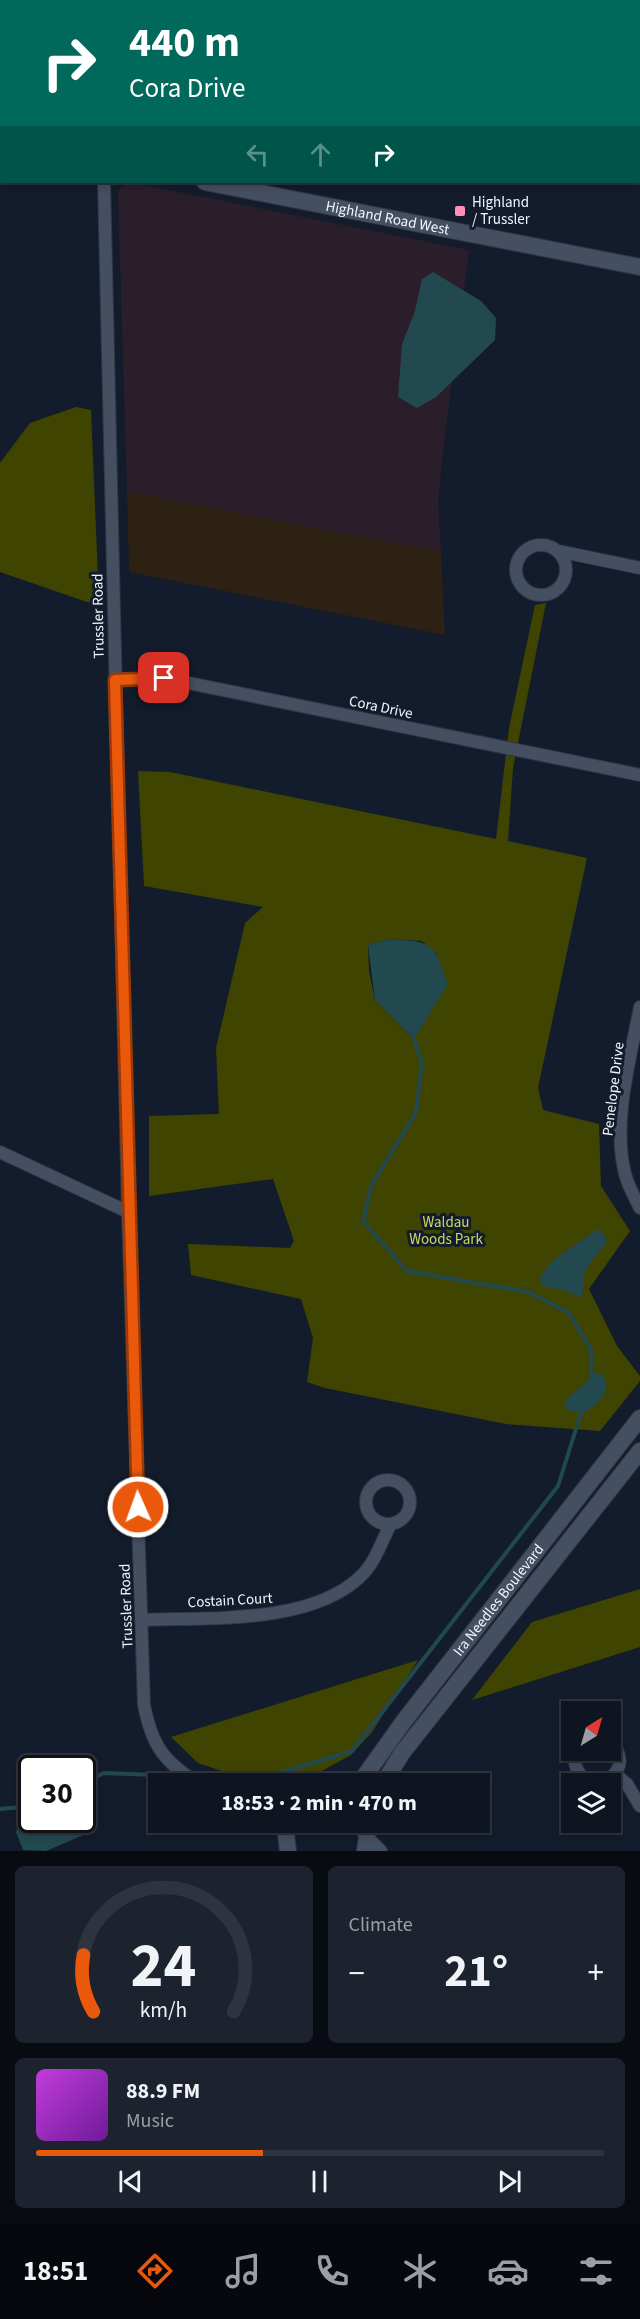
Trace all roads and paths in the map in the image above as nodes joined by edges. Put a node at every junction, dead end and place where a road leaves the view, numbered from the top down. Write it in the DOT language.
graph roads {
  1 [pos="104,183"];
  2 [pos="210,183"];
  3 [pos="640,267"];
  4 [pos="558,551"];
  5 [pos="640,568"];
  6 [pos="115,680"];
  7 [pos="640,774"];
  8 [pos="640,1007"];
  9 [pos="0,1152"];
  10 [pos="640,1208"];
  11 [pos="128,1212"];
  12 [pos="640,1418"];
  13 [pos="640,1451"];
  14 [pos="390,1525"];
  15 [pos="141,1620"];
  16 [pos="182,1773"];
  17 [pos="367,1773"];
  18 [pos="390,1773"];
  19 [pos="621,1779"];
  20 [pos="640,1806"];
  21 [pos="366,1833"];
  22 [pos="381,1851"];
  1 -- 6 [label="street, Trussler Road"];
  2 -- 3 [label="main road, Highland Road West"];
  4 -- 4 [label="street"];
  4 -- 5 [label="street"];
  6 -- 7 [label="street, Cora Drive"];
  6 -- 11 [label="street, Trussler Road"];
  8 -- 10 [label="street, Penelope Drive"];
  9 -- 11 [label="street"];
  11 -- 15 [label="street, Trussler Road"];
  12 -- 17 [label="main road, Ira Needles Boulevard"];
  13 -- 18 [label="main road, Ira Needles Boulevard"];
  14 -- 15 [label="street, Costain Court"];
  15 -- 16 [label="street, Trussler Road"];
  19 -- 20 [label="street"];
  21 -- 22 [label="street"];
}
